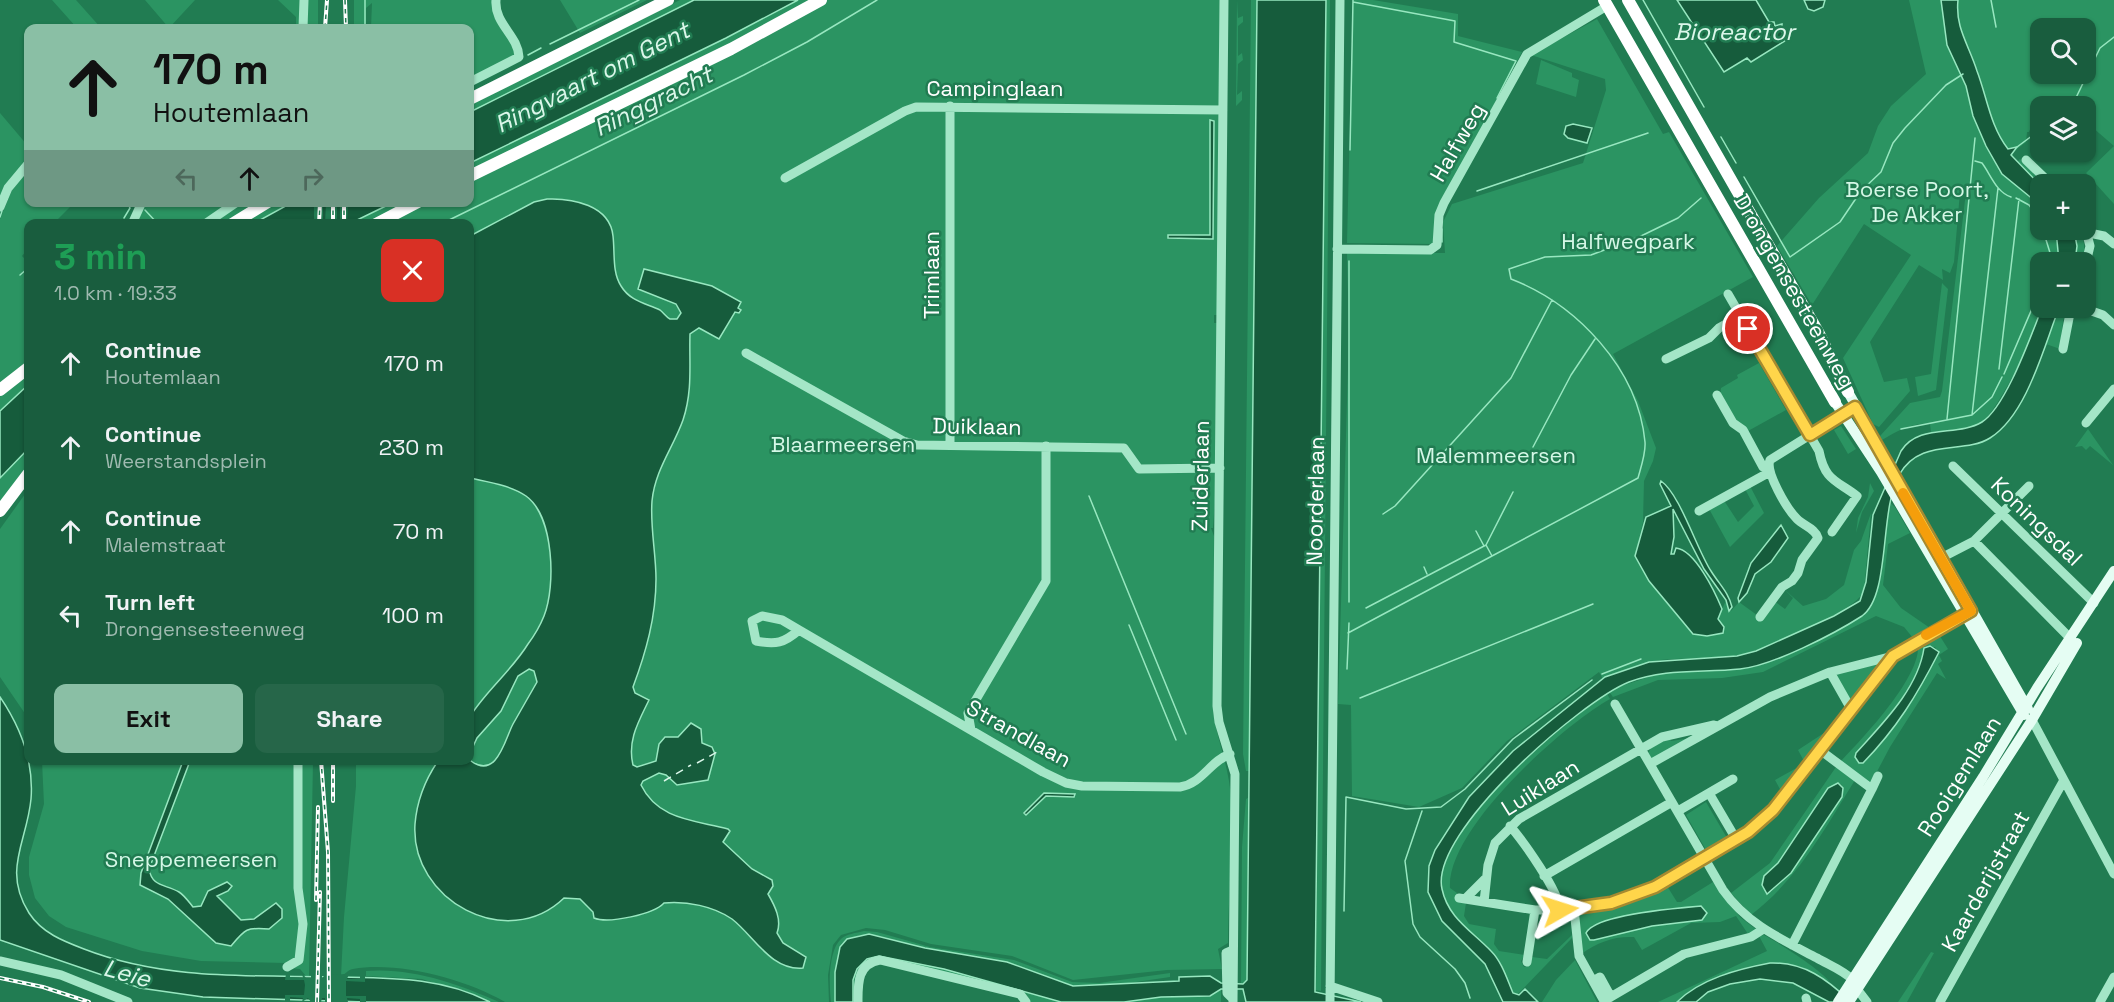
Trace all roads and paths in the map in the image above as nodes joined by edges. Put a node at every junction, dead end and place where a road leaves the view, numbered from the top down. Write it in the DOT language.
graph roads {
  1 [pos="304,0"];
  2 [pos="496,0"];
  3 [pos="668,0"];
  4 [pos="821,0"];
  5 [pos="1224,0"];
  6 [pos="1340,0"];
  7 [pos="1628,0"];
  8 [pos="1605,3"];
  9 [pos="303,24"];
  10 [pos="474,80"];
  11 [pos="474,97"];
  12 [pos="950,106"];
  13 [pos="1223,110"];
  14 [pos="2026,160"];
  15 [pos="24,169"];
  16 [pos="474,174"];
  17 [pos="2041,174"];
  18 [pos="785,178"];
  19 [pos="0,207"];
  20 [pos="230,207"];
  21 [pos="260,207"];
  22 [pos="408,207"];
  23 [pos="212,219"];
  24 [pos="240,219"];
  25 [pos="386,219"];
  26 [pos="2096,234"];
  27 [pos="2114,244"];
  28 [pos="1337,249"];
  29 [pos="1728,294"];
  30 [pos="2096,313"];
  31 [pos="1740,316"];
  32 [pos="2069,318"];
  33 [pos="2114,325"];
  34 [pos="2063,349"];
  35 [pos="746,353"];
  36 [pos="1666,359"];
  37 [pos="24,371"];
  38 [pos="2114,389"];
  39 [pos="0,390"];
  40 [pos="1848,392"];
  41 [pos="1717,396"];
  42 [pos="1835,402"];
  43 [pos="1855,407"];
  44 [pos="1843,415"];
  45 [pos="2086,423"];
  46 [pos="1810,435"];
  47 [pos="950,445"];
  48 [pos="1046,446"];
  49 [pos="1953,466"];
  50 [pos="1883,467"];
  51 [pos="1220,468"];
  52 [pos="1768,471"];
  53 [pos="24,479"];
  54 [pos="2029,486"];
  55 [pos="1896,489"];
  56 [pos="0,511"];
  57 [pos="1699,511"];
  58 [pos="2002,513"];
  59 [pos="1832,532"];
  60 [pos="1974,541"];
  61 [pos="1937,560"];
  62 [pos="2114,571"];
  63 [pos="2114,584"];
  64 [pos="2094,603"];
  65 [pos="1968,613"];
  66 [pos="1760,617"];
  67 [pos="799,630"];
  68 [pos="2071,639"];
  69 [pos="1893,656"];
  70 [pos="1830,672"];
  71 [pos="2037,688"];
  72 [pos="2017,689"];
  73 [pos="1615,704"];
  74 [pos="1851,709"];
  75 [pos="2024,709"];
  76 [pos="2032,720"];
  77 [pos="1722,723"];
  78 [pos="971,730"];
  79 [pos="1641,748"];
  80 [pos="1820,750"];
  81 [pos="1230,754"];
  82 [pos="1650,764"];
  83 [pos="298,765"];
  84 [pos="1878,776"];
  85 [pos="1733,779"];
  86 [pos="2064,780"];
  87 [pos="1872,789"];
  88 [pos="1709,793"];
  89 [pos="1672,802"];
  90 [pos="1678,811"];
  91 [pos="1510,826"];
  92 [pos="1736,838"];
  93 [pos="1705,858"];
  94 [pos="2114,874"];
  95 [pos="1544,876"];
  96 [pos="1485,879"];
  97 [pos="1484,902"];
  98 [pos="1574,909"];
  99 [pos="1536,910"];
  100 [pos="1560,910"];
  101 [pos="1762,930"];
  102 [pos="1792,945"];
  103 [pos="0,961"];
  104 [pos="1527,962"];
  105 [pos="287,967"];
  106 [pos="2114,977"];
  107 [pos="1330,988"];
  108 [pos="1852,991"];
  109 [pos="1231,997"];
  110 [pos="128,1002"];
  111 [pos="858,1002"];
  112 [pos="1026,1002"];
  113 [pos="1330,1002"];
  114 [pos="1378,1002"];
  115 [pos="1838,1002"];
  116 [pos="1867,1002"];
  117 [pos="1940,1002"];
  118 [pos="2100,1002"];
  1 -- 9 [label="street"];
  2 -- 10 [label="street"];
  3 -- 11 [label="highway"];
  4 -- 16 [label="highway"];
  5 -- 13 [label="street, Zuiderlaan"];
  6 -- 28 [label="street, Noorderlaan"];
  7 -- 40 [label="highway, Drongensesteenweg"];
  8 -- 28 [label="street, Halfweg"];
  8 -- 42 [label="highway, Drongensesteenweg"];
  12 -- 13 [label="street, Campinglaan"];
  12 -- 18 [label="street, Campinglaan"];
  12 -- 47 [label="street, Trimlaan"];
  13 -- 51 [label="street, Zuiderlaan"];
  14 -- 17 [label="street"];
  15 -- 19 [label="street"];
  20 -- 23 [label="street"];
  21 -- 24 [label="highway"];
  22 -- 25 [label="highway"];
  26 -- 27 [label="street"];
  28 -- 107 [label="street, Noorderlaan"];
  29 -- 31 [label="street"];
  30 -- 33 [label="street"];
  31 -- 36 [label="street"];
  31 -- 46 [label="street"];
  32 -- 34 [label="street"];
  35 -- 47 [label="street, Duiklaan"];
  37 -- 39 [label="highway"];
  38 -- 45 [label="street"];
  40 -- 43 [label="main road, Drongensesteenweg"];
  41 -- 52 [label="street"];
  42 -- 44 [label="main road, Drongensesteenweg"];
  43 -- 44 [label="street"];
  43 -- 50 [label="main road, Drongensesteenweg"];
  44 -- 46 [label="street"];
  44 -- 50 [label="main road, Drongensesteenweg"];
  46 -- 52 [label="street"];
  46 -- 59 [label="street"];
  47 -- 48 [label="street, Duiklaan"];
  48 -- 51 [label="street, Duiklaan"];
  48 -- 78 [label="street"];
  49 -- 58 [label="street, Koningsdal"];
  50 -- 55 [label="main road, Drongensesteenweg"];
  51 -- 81 [label="street, Zuiderlaan"];
  52 -- 57 [label="street"];
  52 -- 66 [label="street"];
  53 -- 56 [label="highway"];
  54 -- 58 [label="street"];
  55 -- 61 [label="main road, Drongensesteenweg"];
  55 -- 61 [label="main road, Drongensesteenweg"];
  58 -- 60 [label="street"];
  58 -- 64 [label="street, Koningsdal"];
  60 -- 61 [label="street"];
  60 -- 68 [label="street"];
  61 -- 65 [label="main road, Drongensesteenweg"];
  62 -- 64 [label="main road, Rooigemlaan"];
  63 -- 76 [label="main road, Rooigemlaan"];
  64 -- 68 [label="main road, Rooigemlaan"];
  65 -- 69 [label="street"];
  65 -- 72 [label="main road, Drongensesteenweg"];
  65 -- 75 [label="main road, Drongensesteenweg"];
  67 -- 67 [label="street, Strandlaan"];
  67 -- 78 [label="street, Strandlaan"];
  68 -- 71 [label="main road, Rooigemlaan"];
  69 -- 70 [label="street"];
  69 -- 74 [label="street"];
  70 -- 74 [label="street"];
  70 -- 77 [label="street"];
  71 -- 72 [label="main road"];
  71 -- 75 [label="main road, Rooigemlaan"];
  72 -- 75 [label="main road, Drongensesteenweg"];
  73 -- 79 [label="street"];
  74 -- 80 [label="street"];
  75 -- 76 [label="main road, Drongensesteenweg"];
  75 -- 108 [label="main road, Rooigemlaan"];
  76 -- 86 [label="street, Drongensesteenweg"];
  76 -- 108 [label="main road, Rooigemlaan"];
  77 -- 79 [label="street, Luiklaan"];
  77 -- 82 [label="street"];
  78 -- 81 [label="street, Strandlaan"];
  79 -- 82 [label="street"];
  79 -- 91 [label="street, Luiklaan"];
  80 -- 87 [label="street"];
  80 -- 92 [label="street"];
  81 -- 109 [label="street, Zuiderlaan"];
  82 -- 89 [label="street"];
  83 -- 105 [label="street"];
  84 -- 87 [label="street"];
  85 -- 88 [label="street"];
  86 -- 94 [label="street, Drongensesteenweg"];
  86 -- 117 [label="street, Kaarderijstraat"];
  87 -- 102 [label="street"];
  88 -- 90 [label="street"];
  88 -- 92 [label="street"];
  89 -- 90 [label="street"];
  89 -- 95 [label="street"];
  90 -- 93 [label="street"];
  91 -- 95 [label="street"];
  91 -- 96 [label="street, Luiklaan"];
  92 -- 93 [label="street"];
  93 -- 98 [label="street"];
  93 -- 101 [label="street"];
  95 -- 100 [label="street"];
  96 -- 97 [label="street, Luiklaan"];
  96 -- 97 [label="street"];
  97 -- 99 [label="street"];
  98 -- 100 [label="street"];
  98 -- 101 [label="street"];
  99 -- 100 [label="street"];
  99 -- 104 [label="street"];
  101 -- 102 [label="street"];
  102 -- 108 [label="street"];
  103 -- 110 [label="street"];
  106 -- 118 [label="street"];
  107 -- 113 [label="street, Noorderlaan"];
  107 -- 114 [label="street"];
  108 -- 115 [label="main road, Rooigemlaan"];
  108 -- 116 [label="street"];
  111 -- 112 [label="street"];
}
